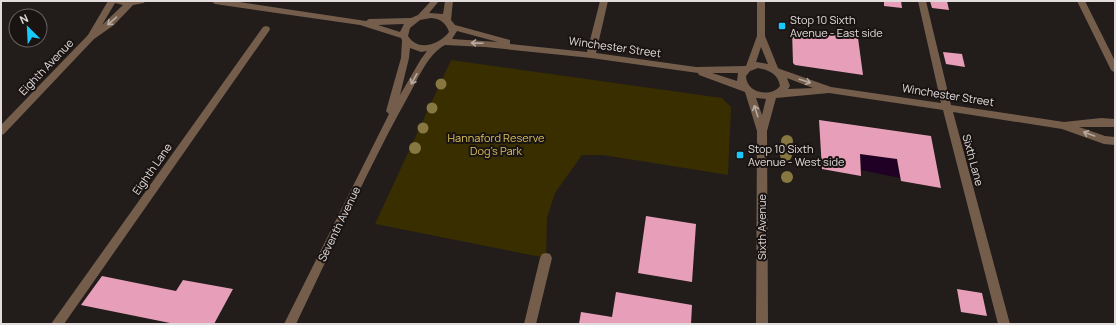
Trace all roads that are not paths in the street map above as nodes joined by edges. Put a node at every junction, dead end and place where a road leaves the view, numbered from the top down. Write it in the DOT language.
graph roads {
  1 [pos="112,1"];
  2 [pos="116,1"];
  3 [pos="141,1"];
  4 [pos="215,1"];
  5 [pos="435,1"];
  6 [pos="449,1"];
  7 [pos="604,1"];
  8 [pos="761,1"];
  9 [pos="922,1"];
  10 [pos="1081,1"];
  11 [pos="130,3"];
  12 [pos="421,17"];
  13 [pos="411,21"];
  14 [pos="361,22"];
  15 [pos="450,23"];
  16 [pos="266,29"];
  17 [pos="761,36"];
  18 [pos="91,37"];
  19 [pos="405,39"];
  20 [pos="445,42"];
  21 [pos="436,47"];
  22 [pos="530,49"];
  23 [pos="591,55"];
  24 [pos="747,68"];
  25 [pos="696,70"];
  26 [pos="1115,70"];
  27 [pos="777,71"];
  28 [pos="747,89"];
  29 [pos="830,90"];
  30 [pos="776,94"];
  31 [pos="947,107"];
  32 [pos="1115,122"];
  33 [pos="388,124"];
  34 [pos="1063,125"];
  35 [pos="1,131"];
  36 [pos="762,131"];
  37 [pos="1115,141"];
  38 [pos="546,258"];
  39 [pos="57,324"];
  40 [pos="290,324"];
  41 [pos="530,324"];
  42 [pos="762,324"];
  43 [pos="1004,324"];
  1 -- 18 [label="street, Eighth Avenue"];
  2 -- 11 [label="street"];
  3 -- 11 [label="street"];
  4 -- 14 [label="street"];
  5 -- 12 [label="street"];
  6 -- 15 [label="street"];
  7 -- 23 [label="street"];
  8 -- 17 [label="street"];
  9 -- 31 [label="street, Sixth Lane"];
  10 -- 26 [label="street"];
  11 -- 18 [label="street, Eighth Avenue, one-way"];
  12 -- 13 [label="street"];
  12 -- 15 [label="street"];
  13 -- 14 [label="street"];
  13 -- 19 [label="street"];
  14 -- 19 [label="street"];
  15 -- 20 [label="street"];
  15 -- 22 [label="street, Winchester Street"];
  16 -- 39 [label="street, Eighth Lane"];
  17 -- 24 [label="street"];
  17 -- 27 [label="street"];
  18 -- 35 [label="street, Eighth Avenue"];
  19 -- 21 [label="street"];
  19 -- 33 [label="street, Seventh Avenue"];
  20 -- 21 [label="street"];
  22 -- 20 [label="street, Winchester Street, one-way"];
  21 -- 33 [label="street, Seventh Avenue, one-way"];
  22 -- 23 [label="street, Winchester Street"];
  23 -- 25 [label="street, Winchester Street"];
  24 -- 25 [label="street, Winchester Street"];
  24 -- 27 [label="street"];
  24 -- 28 [label="street"];
  25 -- 28 [label="street, Winchester Street"];
  27 -- 29 [label="street, Winchester Street, one-way"];
  27 -- 30 [label="street"];
  28 -- 30 [label="street"];
  36 -- 28 [label="street, Sixth Avenue, one-way"];
  29 -- 30 [label="street, Winchester Street"];
  29 -- 31 [label="street, Winchester Street"];
  30 -- 36 [label="street, Sixth Avenue"];
  31 -- 34 [label="street, Winchester Street"];
  31 -- 43 [label="street, Sixth Lane"];
  32 -- 34 [label="street, Winchester Street"];
  33 -- 40 [label="street, Seventh Avenue"];
  37 -- 34 [label="street, Winchester Street, one-way"];
  36 -- 42 [label="street, Sixth Avenue"];
  38 -- 41 [label="street"];
}
